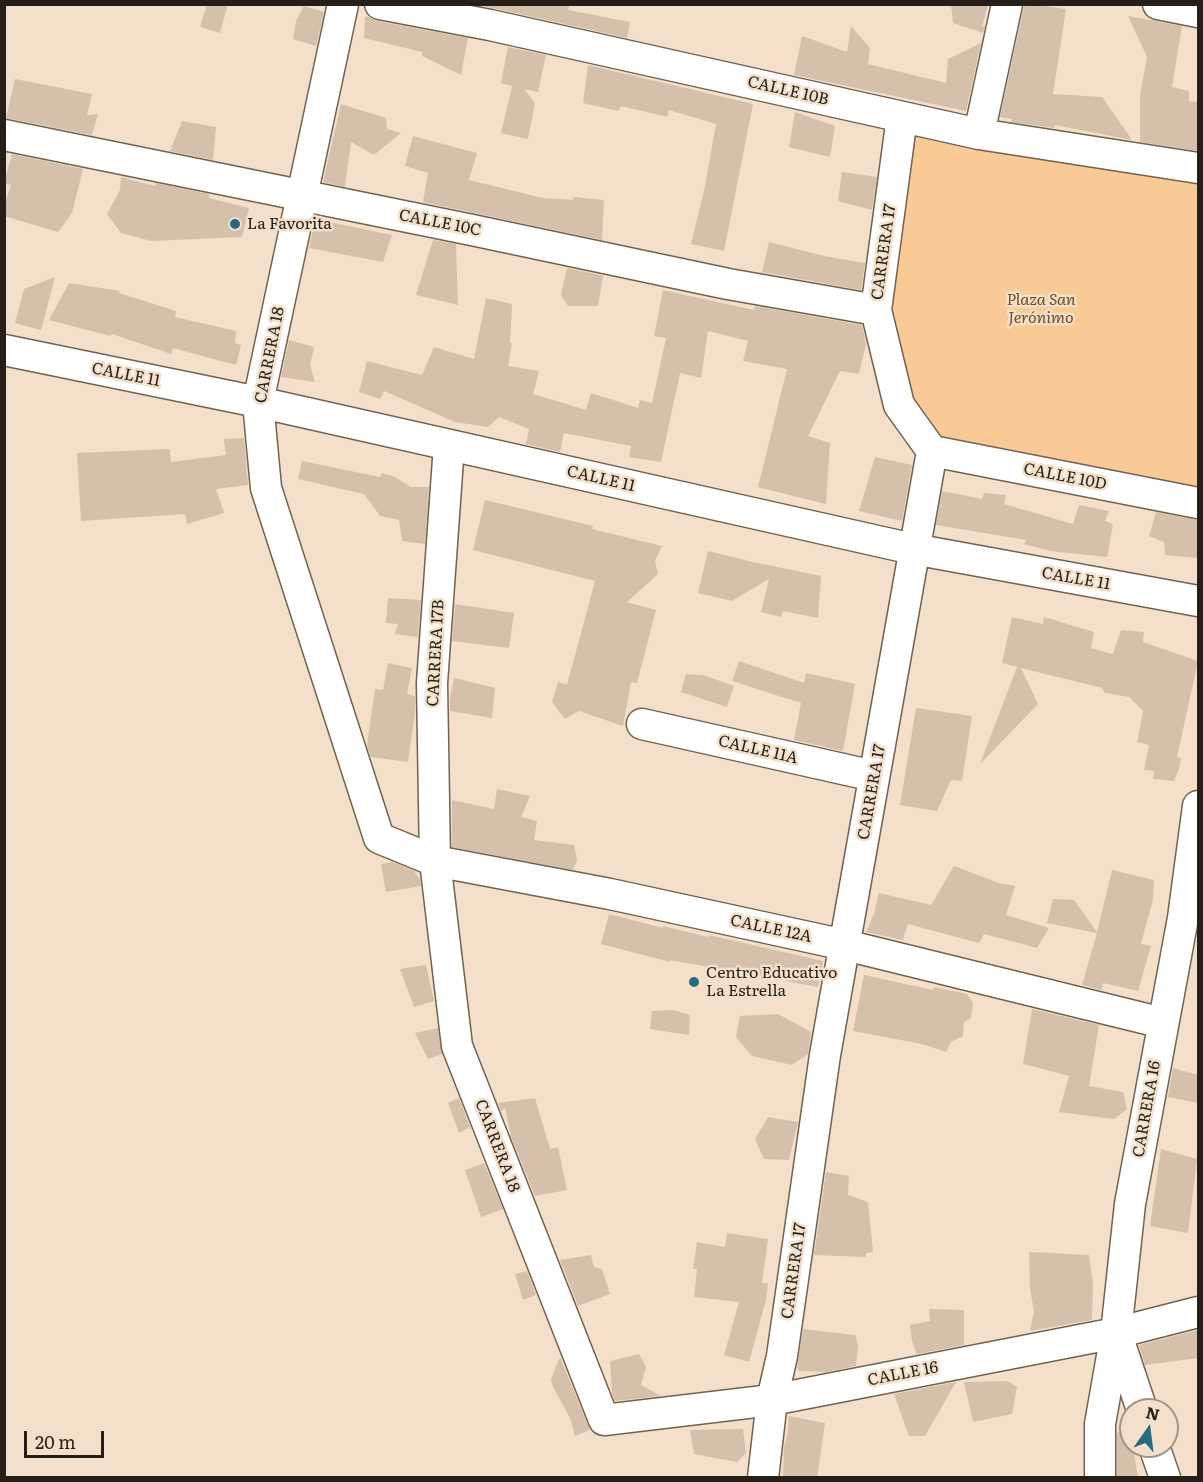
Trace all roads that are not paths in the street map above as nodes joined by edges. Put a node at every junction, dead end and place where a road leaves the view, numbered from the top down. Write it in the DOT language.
graph roads {
  1 [pos="343,4"];
  2 [pos="380,4"];
  3 [pos="1006,4"];
  4 [pos="1158,4"];
  5 [pos="1198,12"];
  6 [pos="902,117"];
  7 [pos="979,134"];
  8 [pos="4,135"];
  9 [pos="1198,168"];
  10 [pos="302,196"];
  11 [pos="876,310"];
  12 [pos="4,350"];
  13 [pos="258,402"];
  14 [pos="449,445"];
  15 [pos="932,451"];
  16 [pos="1198,503"];
  17 [pos="913,549"];
  18 [pos="1198,601"];
  19 [pos="642,724"];
  20 [pos="874,776"];
  21 [pos="1198,806"];
  22 [pos="379,838"];
  23 [pos="435,861"];
  24 [pos="845,945"];
  25 [pos="1162,1023"];
  26 [pos="1198,1312"];
  27 [pos="1116,1332"];
  28 [pos="1138,1398"];
  29 [pos="772,1400"];
  30 [pos="604,1420"];
  31 [pos="1158,1458"];
  32 [pos="763,1478"];
  33 [pos="1100,1478"];
  34 [pos="1165,1478"];
  1 -- 10 [label="street, CARRERA 18"];
  2 -- 6 [label="street, CALLE 10B"];
  3 -- 7 [label="street"];
  4 -- 5 [label="street"];
  6 -- 7 [label="street, CALLE 10B"];
  6 -- 11 [label="street, CARRERA 17"];
  7 -- 9 [label="street, CALLE 10B"];
  8 -- 10 [label="street, CALLE 10C"];
  10 -- 11 [label="street, CALLE 10C"];
  10 -- 13 [label="street, CARRERA 18"];
  11 -- 15 [label="street, CARRERA 17"];
  12 -- 13 [label="street, CALLE 11"];
  13 -- 14 [label="street, CALLE 11"];
  13 -- 22 [label="street, CARRERA 18"];
  14 -- 17 [label="street, CALLE 11"];
  14 -- 23 [label="street, CARRERA 17B"];
  15 -- 16 [label="street, CALLE 10D"];
  15 -- 17 [label="street, CARRERA 17"];
  17 -- 18 [label="street, CALLE 11"];
  17 -- 20 [label="street, CARRERA 17"];
  19 -- 20 [label="street, CALLE 11A"];
  20 -- 24 [label="street, CARRERA 17"];
  21 -- 25 [label="street, CARRERA 16"];
  22 -- 23 [label="street, CALLE 12A"];
  23 -- 24 [label="street, CALLE 12A"];
  23 -- 30 [label="street, CARRERA 18"];
  24 -- 25 [label="street, CALLE 12A"];
  24 -- 29 [label="street, CARRERA 17"];
  25 -- 27 [label="street, CARRERA 16"];
  26 -- 27 [label="street, CALLE 16"];
  27 -- 28 [label="street, CARRERA 16"];
  27 -- 29 [label="street, CALLE 16"];
  27 -- 33 [label="street"];
  29 -- 30 [label="street, CALLE 16"];
  29 -- 32 [label="street, CARRERA 17"];
  31 -- 34 [label="street"];
}
